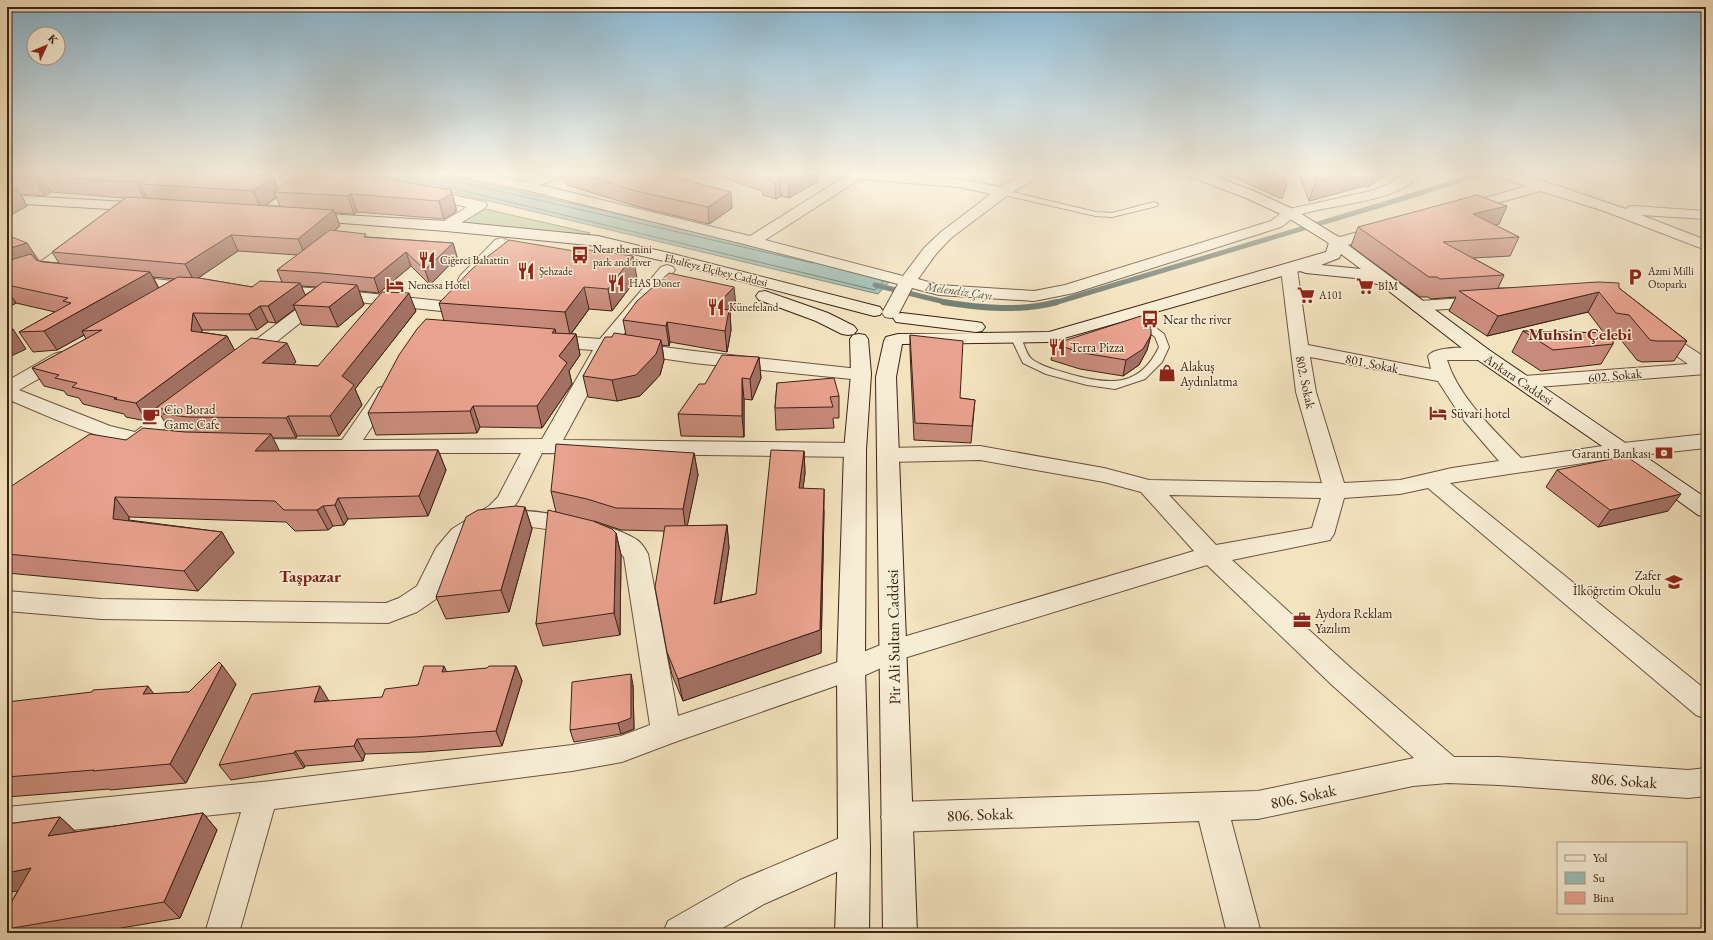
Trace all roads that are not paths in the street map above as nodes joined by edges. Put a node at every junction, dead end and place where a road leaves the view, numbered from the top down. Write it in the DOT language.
graph roads {
  1 [pos="99,216"];
  2 [pos="124,216"];
  3 [pos="273,216"];
  4 [pos="462,216"];
  5 [pos="648,216"];
  6 [pos="792,216"];
  7 [pos="971,216"];
  8 [pos="1286,216"];
  9 [pos="1295,216"];
  10 [pos="1630,216"];
  11 [pos="250,218"];
  12 [pos="293,219"];
  13 [pos="269,220"];
  14 [pos="446,226"];
  15 [pos="1398,226"];
  16 [pos="90,233"];
  17 [pos="752,241"];
  18 [pos="1334,241"];
  19 [pos="501,243"];
  20 [pos="1706,245"];
  21 [pos="1292,268"];
  22 [pos="667,270"];
  23 [pos="62,274"];
  24 [pos="108,279"];
  25 [pos="1390,283"];
  26 [pos="255,290"];
  27 [pos="327,294"];
  28 [pos="1498,301"];
  29 [pos="156,302"];
  30 [pos="1419,306"];
  31 [pos="896,311"];
  32 [pos="1133,314"];
  33 [pos="1645,323"];
  34 [pos="854,334"];
  35 [pos="1016,338"];
  36 [pos="527,339"];
  37 [pos="605,345"];
  38 [pos="1298,349"];
  39 [pos="75,350"];
  40 [pos="1482,354"];
  41 [pos="1706,367"];
  42 [pos="230,368"];
  43 [pos="861,374"];
  44 [pos="395,377"];
  45 [pos="1445,377"];
  46 [pos="1524,382"];
  47 [pos="7,389"];
  48 [pos="7,392"];
  49 [pos="199,392"];
  50 [pos="104,431"];
  51 [pos="139,439"];
  52 [pos="1706,441"];
  53 [pos="177,443"];
  54 [pos="85,444"];
  55 [pos="231,446"];
  56 [pos="542,446"];
  57 [pos="348,447"];
  58 [pos="855,450"];
  59 [pos="1623,450"];
  60 [pos="888,455"];
  61 [pos="1516,466"];
  62 [pos="1433,480"];
  63 [pos="1149,487"];
  64 [pos="1335,491"];
  65 [pos="1706,509"];
  66 [pos="478,524"];
  67 [pos="1211,556"];
  68 [pos="7,601"];
  69 [pos="893,651"];
  70 [pos="851,669"];
  71 [pos="1706,707"];
  72 [pos="666,732"];
  73 [pos="1448,770"];
  74 [pos="1706,782"];
  75 [pos="262,796"];
  76 [pos="1211,806"];
  77 [pos="898,817"];
  78 [pos="7,822"];
  79 [pos="854,848"];
  80 [pos="222,933"];
  81 [pos="680,933"];
  82 [pos="852,933"];
  83 [pos="900,933"];
  84 [pos="1244,933"];
  1 -- 2 [label="street"];
  3 -- 13 [label="street"];
  4 -- 14 [label="street"];
  5 -- 17 [label="street"];
  6 -- 17 [label="street"];
  7 -- 31 [label="street"];
  8 -- 31 [label="street"];
  9 -- 18 [label="street, Ankara Caddesi"];
  10 -- 20 [label="street"];
  11 -- 13 [label="street, Ebulfeyz Elçibey Caddesi"];
  12 -- 13 [label="street, Ebulfeyz Elçibey Caddesi"];
  12 -- 14 [label="street, Ebulfeyz Elçibey Caddesi"];
  12 -- 19 [label="street, Ebulfeyz Elçibey Caddesi"];
  14 -- 31 [label="street, Ebulfeyz Elçibey Caddesi"];
  15 -- 18 [label="street"];
  16 -- 23 [label="street"];
  17 -- 31 [label="street"];
  18 -- 21 [label="street"];
  18 -- 25 [label="street, Ankara Caddesi"];
  18 -- 31 [label="street"];
  19 -- 22 [label="street, Ebulfeyz Elçibey Caddesi"];
  19 -- 27 [label="street"];
  21 -- 25 [label="street"];
  21 -- 32 [label="street"];
  21 -- 38 [label="street, 802. Sokak"];
  22 -- 34 [label="street, Ebulfeyz Elçibey Caddesi"];
  22 -- 37 [label="street"];
  24 -- 29 [label="street"];
  25 -- 30 [label="street, Ankara Caddesi"];
  26 -- 27 [label="street"];
  27 -- 42 [label="street"];
  28 -- 30 [label="street"];
  30 -- 40 [label="street, Ankara Caddesi"];
  31 -- 34 [label="street, Ebulfeyz Elçibey Caddesi"];
  31 -- 34 [label="street"];
  31 -- 35 [label="street"];
  31 -- 60 [label="street, Pir Ali Sultan Caddesi"];
  32 -- 35 [label="street"];
  32 -- 35 [label="lane"];
  33 -- 41 [label="street"];
  34 -- 43 [label="street"];
  36 -- 37 [label="street"];
  37 -- 43 [label="street"];
  37 -- 56 [label="street"];
  38 -- 45 [label="street, 801. Sokak"];
  38 -- 64 [label="street, 802. Sokak"];
  39 -- 47 [label="street"];
  40 -- 45 [label="street"];
  40 -- 46 [label="street, Ankara Caddesi"];
  41 -- 46 [label="street, 602. Sokak"];
  43 -- 58 [label="street"];
  44 -- 57 [label="street"];
  45 -- 61 [label="street"];
  46 -- 59 [label="street, Ankara Caddesi"];
  48 -- 50 [label="street"];
  49 -- 51 [label="street"];
  50 -- 51 [label="street"];
  50 -- 54 [label="street"];
  51 -- 53 [label="street"];
  52 -- 59 [label="street"];
  55 -- 57 [label="street"];
  56 -- 57 [label="street"];
  56 -- 58 [label="street"];
  56 -- 66 [label="street"];
  58 -- 70 [label="street"];
  59 -- 61 [label="street"];
  59 -- 65 [label="street, Ankara Caddesi"];
  60 -- 63 [label="street"];
  60 -- 69 [label="street, Pir Ali Sultan Caddesi"];
  61 -- 62 [label="street"];
  62 -- 64 [label="street"];
  62 -- 71 [label="street"];
  63 -- 64 [label="street"];
  63 -- 67 [label="street"];
  64 -- 67 [label="street"];
  66 -- 68 [label="street"];
  66 -- 72 [label="street"];
  67 -- 69 [label="street"];
  67 -- 73 [label="street"];
  69 -- 70 [label="street"];
  69 -- 77 [label="street, Pir Ali Sultan Caddesi"];
  70 -- 72 [label="street"];
  70 -- 79 [label="street"];
  72 -- 75 [label="street"];
  73 -- 74 [label="street, 806. Sokak"];
  73 -- 76 [label="street, 806. Sokak"];
  75 -- 78 [label="street"];
  75 -- 80 [label="street"];
  76 -- 77 [label="street, 806. Sokak"];
  76 -- 84 [label="street"];
  77 -- 83 [label="street, Pir Ali Sultan Caddesi"];
  79 -- 81 [label="street"];
  79 -- 82 [label="street"];
}
